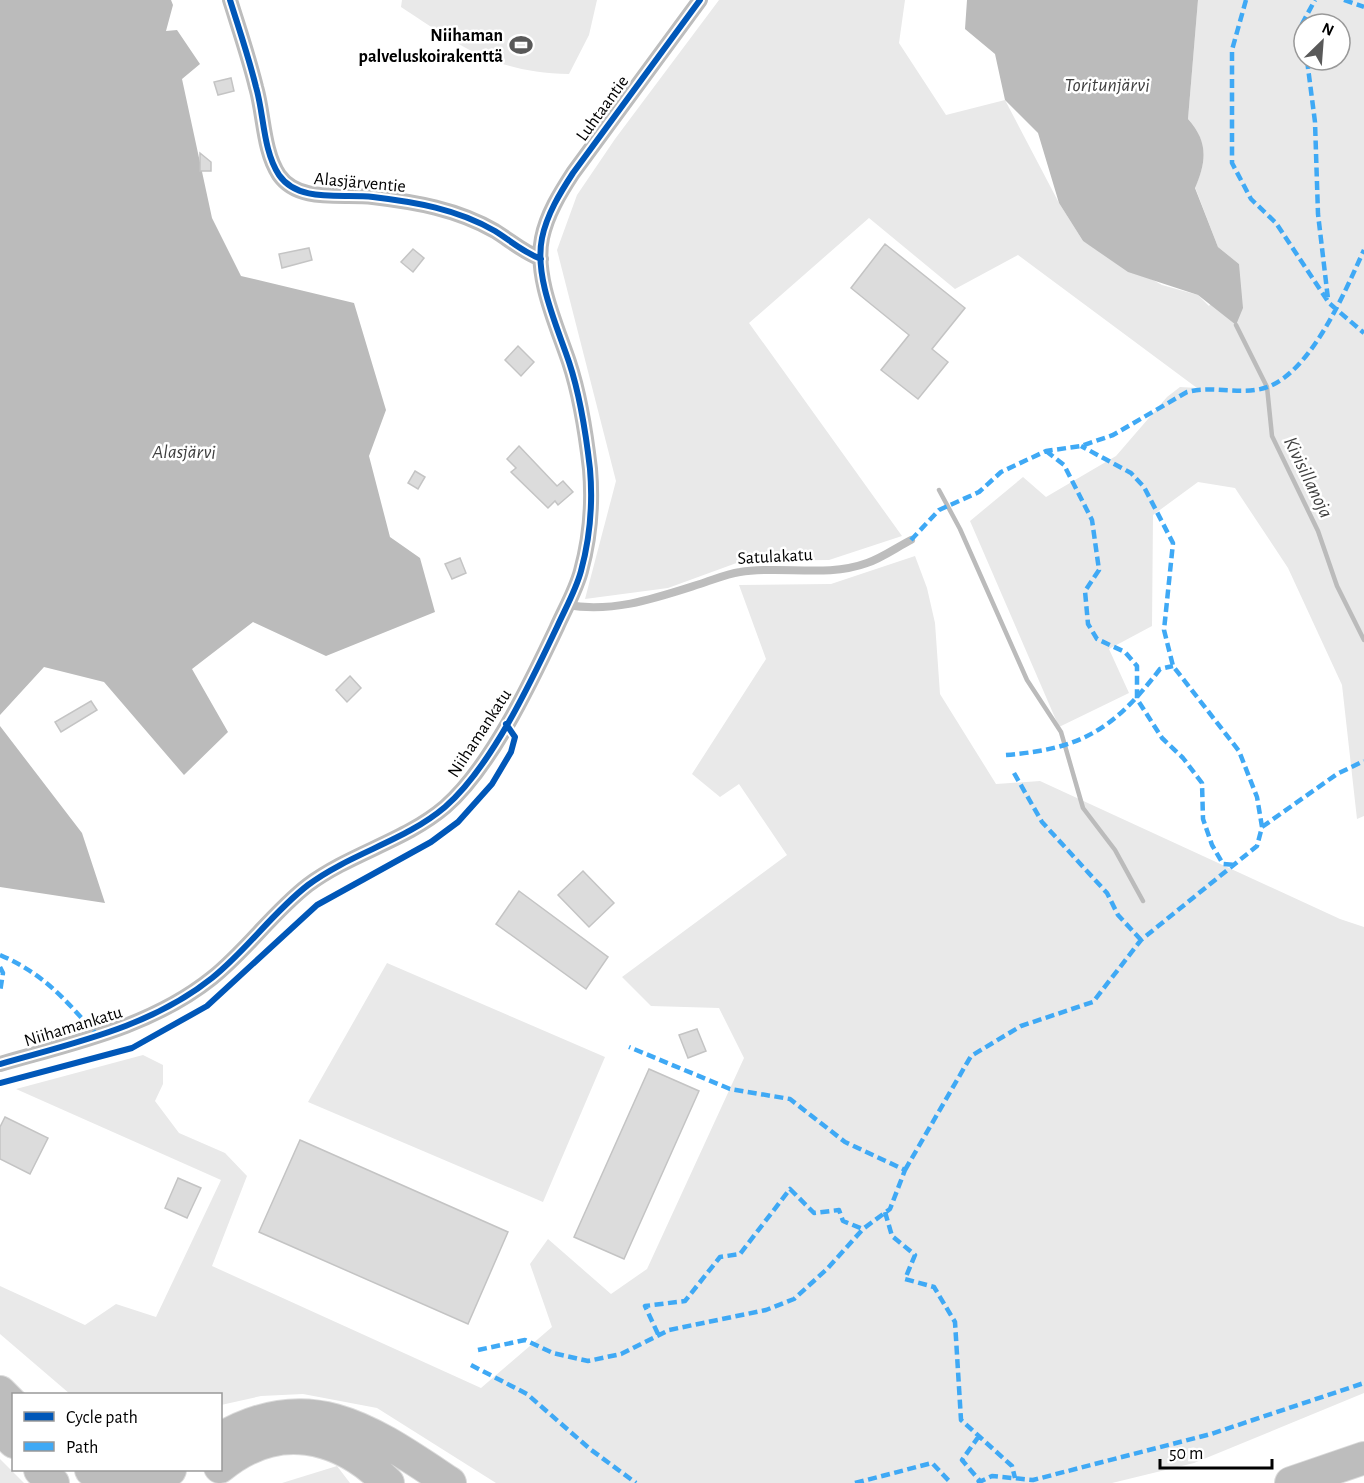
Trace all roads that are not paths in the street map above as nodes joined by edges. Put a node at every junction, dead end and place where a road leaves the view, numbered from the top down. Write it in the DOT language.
graph roads {
  1 [pos="230,0"];
  2 [pos="700,0"];
  3 [pos="541,240"];
  4 [pos="541,259"];
  5 [pos="911,540"];
  6 [pos="567,605"];
  7 [pos="0,1064"];
  8 [pos="0,1392"];
  9 [pos="12,1404"];
  10 [pos="0,1428"];
  11 [pos="222,1438"];
  12 [pos="12,1440"];
  13 [pos="1364,1458"];
  14 [pos="222,1466"];
  15 [pos="41,1471"];
  16 [pos="71,1471"];
  17 [pos="93,1471"];
  18 [pos="168,1471"];
  19 [pos="187,1471"];
  20 [pos="215,1471"];
  21 [pos="53,1483"];
  22 [pos="81,1483"];
  23 [pos="176,1483"];
  24 [pos="201,1483"];
  25 [pos="388,1483"];
  26 [pos="450,1483"];
  27 [pos="1291,1483"];
  1 -- 4 [label="street, Alasjärventie"];
  2 -- 3 [label="street, Luhtaantie"];
  3 -- 4 [label="street, Niihamankatu"];
  4 -- 6 [label="street, Niihamankatu"];
  5 -- 6 [label="lane, Satulakatu"];
  6 -- 7 [label="street, Niihamankatu"];
  8 -- 9 [label="highway"];
  10 -- 12 [label="highway"];
  11 -- 26 [label="highway"];
  13 -- 27 [label="highway"];
  14 -- 25 [label="highway"];
  15 -- 21 [label="highway"];
  16 -- 22 [label="highway"];
  17 -- 18 [label="highway"];
  19 -- 23 [label="highway"];
  20 -- 24 [label="highway"];
}
